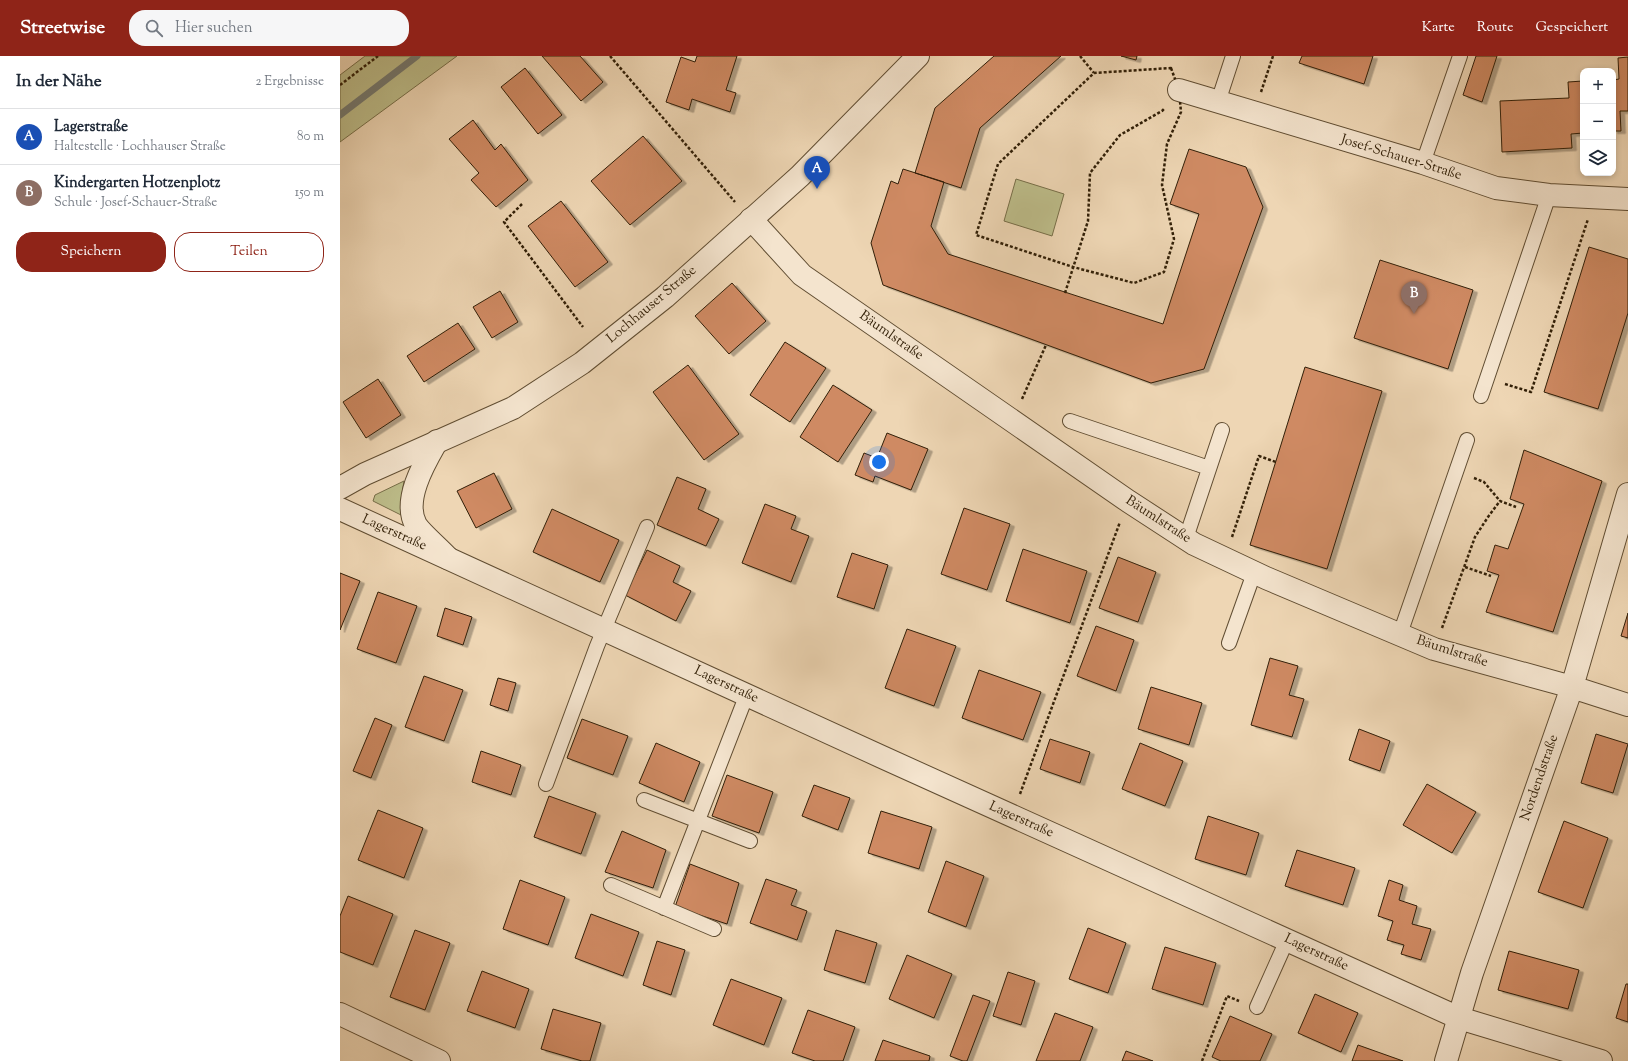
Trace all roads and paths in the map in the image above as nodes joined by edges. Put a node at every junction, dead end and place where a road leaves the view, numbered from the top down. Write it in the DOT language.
graph roads {
  1 [pos="378,56"];
  2 [pos="610,56"];
  3 [pos="918,56"];
  4 [pos="1080,56"];
  5 [pos="1233,56"];
  6 [pos="1273,56"];
  7 [pos="1460,56"];
  8 [pos="1094,73"];
  9 [pos="340,85"];
  10 [pos="1173,97"];
  11 [pos="1218,102"];
  12 [pos="1254,114"];
  13 [pos="1423,163"];
  14 [pos="1549,195"];
  15 [pos="1594,198"];
  16 [pos="1628,199"];
  17 [pos="735,202"];
  18 [pos="522,204"];
  19 [pos="751,219"];
  20 [pos="1073,267"];
  21 [pos="1065,293"];
  22 [pos="583,327"];
  23 [pos="1046,345"];
  24 [pos="1487,380"];
  25 [pos="1481,396"];
  26 [pos="1012,421"];
  27 [pos="1070,421"];
  28 [pos="1222,430"];
  29 [pos="1467,440"];
  30 [pos="437,441"];
  31 [pos="1276,462"];
  32 [pos="1209,468"];
  33 [pos="1457,470"];
  34 [pos="340,488"];
  35 [pos="1628,494"];
  36 [pos="1500,500"];
  37 [pos="1128,501"];
  38 [pos="1516,506"];
  39 [pos="340,509"];
  40 [pos="647,527"];
  41 [pos="1186,538"];
  42 [pos="448,558"];
  43 [pos="1225,559"];
  44 [pos="1465,567"];
  45 [pos="1254,573"];
  46 [pos="1491,576"];
  47 [pos="605,630"];
  48 [pos="1400,634"];
  49 [pos="1229,643"];
  50 [pos="1434,649"];
  51 [pos="1572,687"];
  52 [pos="747,694"];
  53 [pos="1628,705"];
  54 [pos="546,784"];
  55 [pos="1019,797"];
  56 [pos="644,800"];
  57 [pos="698,821"];
  58 [pos="750,841"];
  59 [pos="611,885"];
  60 [pos="664,908"];
  61 [pos="714,929"];
  62 [pos="1287,940"];
  63 [pos="1257,1007"];
  64 [pos="340,1014"];
  65 [pos="1459,1018"];
  66 [pos="438,1061"];
  67 [pos="1202,1061"];
  68 [pos="1446,1061"];
  69 [pos="1601,1061"];
  1 -- 9 [label="path"];
  2 -- 17 [label="path"];
  3 -- 19 [label="street, Lochhauser Straße"];
  4 -- 8 [label="path"];
  5 -- 11 [label="lane"];
  6 -- 12 [label="path"];
  7 -- 13 [label="lane"];
  8 -- 10 [label="path"];
  8 -- 20 [label="path"];
  10 -- 11 [label="street, Josef-Schauer-Straße"];
  10 -- 20 [label="path"];
  10 -- 20 [label="path"];
  11 -- 12 [label="street, Josef-Schauer-Straße"];
  12 -- 13 [label="street, Josef-Schauer-Straße"];
  13 -- 14 [label="street, Josef-Schauer-Straße"];
  14 -- 15 [label="street, Josef-Schauer-Straße"];
  14 -- 24 [label="lane"];
  15 -- 16 [label="street, Josef-Schauer-Straße"];
  15 -- 24 [label="path"];
  18 -- 22 [label="path"];
  19 -- 26 [label="street, Bäumlstraße"];
  19 -- 30 [label="street, Lochhauser Straße"];
  20 -- 21 [label="path"];
  23 -- 26 [label="path"];
  24 -- 25 [label="lane"];
  26 -- 37 [label="street, Bäumlstraße"];
  27 -- 32 [label="lane"];
  28 -- 32 [label="lane"];
  29 -- 33 [label="lane"];
  30 -- 34 [label="street, Lochhauser Straße"];
  30 -- 42 [label="street, Lagerstraße"];
  31 -- 43 [label="path"];
  32 -- 41 [label="lane"];
  33 -- 36 [label="path"];
  33 -- 48 [label="lane"];
  35 -- 51 [label="street, Nordendstraße"];
  36 -- 38 [label="path"];
  36 -- 44 [label="path"];
  37 -- 41 [label="street, Bäumlstraße"];
  37 -- 55 [label="path"];
  39 -- 42 [label="street, Lagerstraße"];
  40 -- 47 [label="lane"];
  41 -- 43 [label="street, Bäumlstraße"];
  42 -- 47 [label="street, Lagerstraße"];
  43 -- 45 [label="street, Bäumlstraße"];
  44 -- 46 [label="path"];
  44 -- 50 [label="path"];
  45 -- 48 [label="street, Bäumlstraße"];
  45 -- 49 [label="lane"];
  47 -- 52 [label="street, Lagerstraße"];
  47 -- 54 [label="lane"];
  48 -- 50 [label="street, Bäumlstraße"];
  50 -- 51 [label="street, Bäumlstraße"];
  51 -- 53 [label="street, Bäumlstraße"];
  51 -- 65 [label="street, Nordendstraße"];
  52 -- 57 [label="lane"];
  52 -- 62 [label="street, Lagerstraße"];
  56 -- 57 [label="lane"];
  57 -- 58 [label="lane"];
  57 -- 60 [label="lane"];
  59 -- 60 [label="lane"];
  60 -- 61 [label="lane"];
  62 -- 63 [label="lane"];
  62 -- 65 [label="street, Lagerstraße"];
  63 -- 67 [label="path"];
  64 -- 66 [label="street"];
  65 -- 68 [label="street, Nordendstraße"];
  65 -- 69 [label="street, Lagerstraße"];
}
